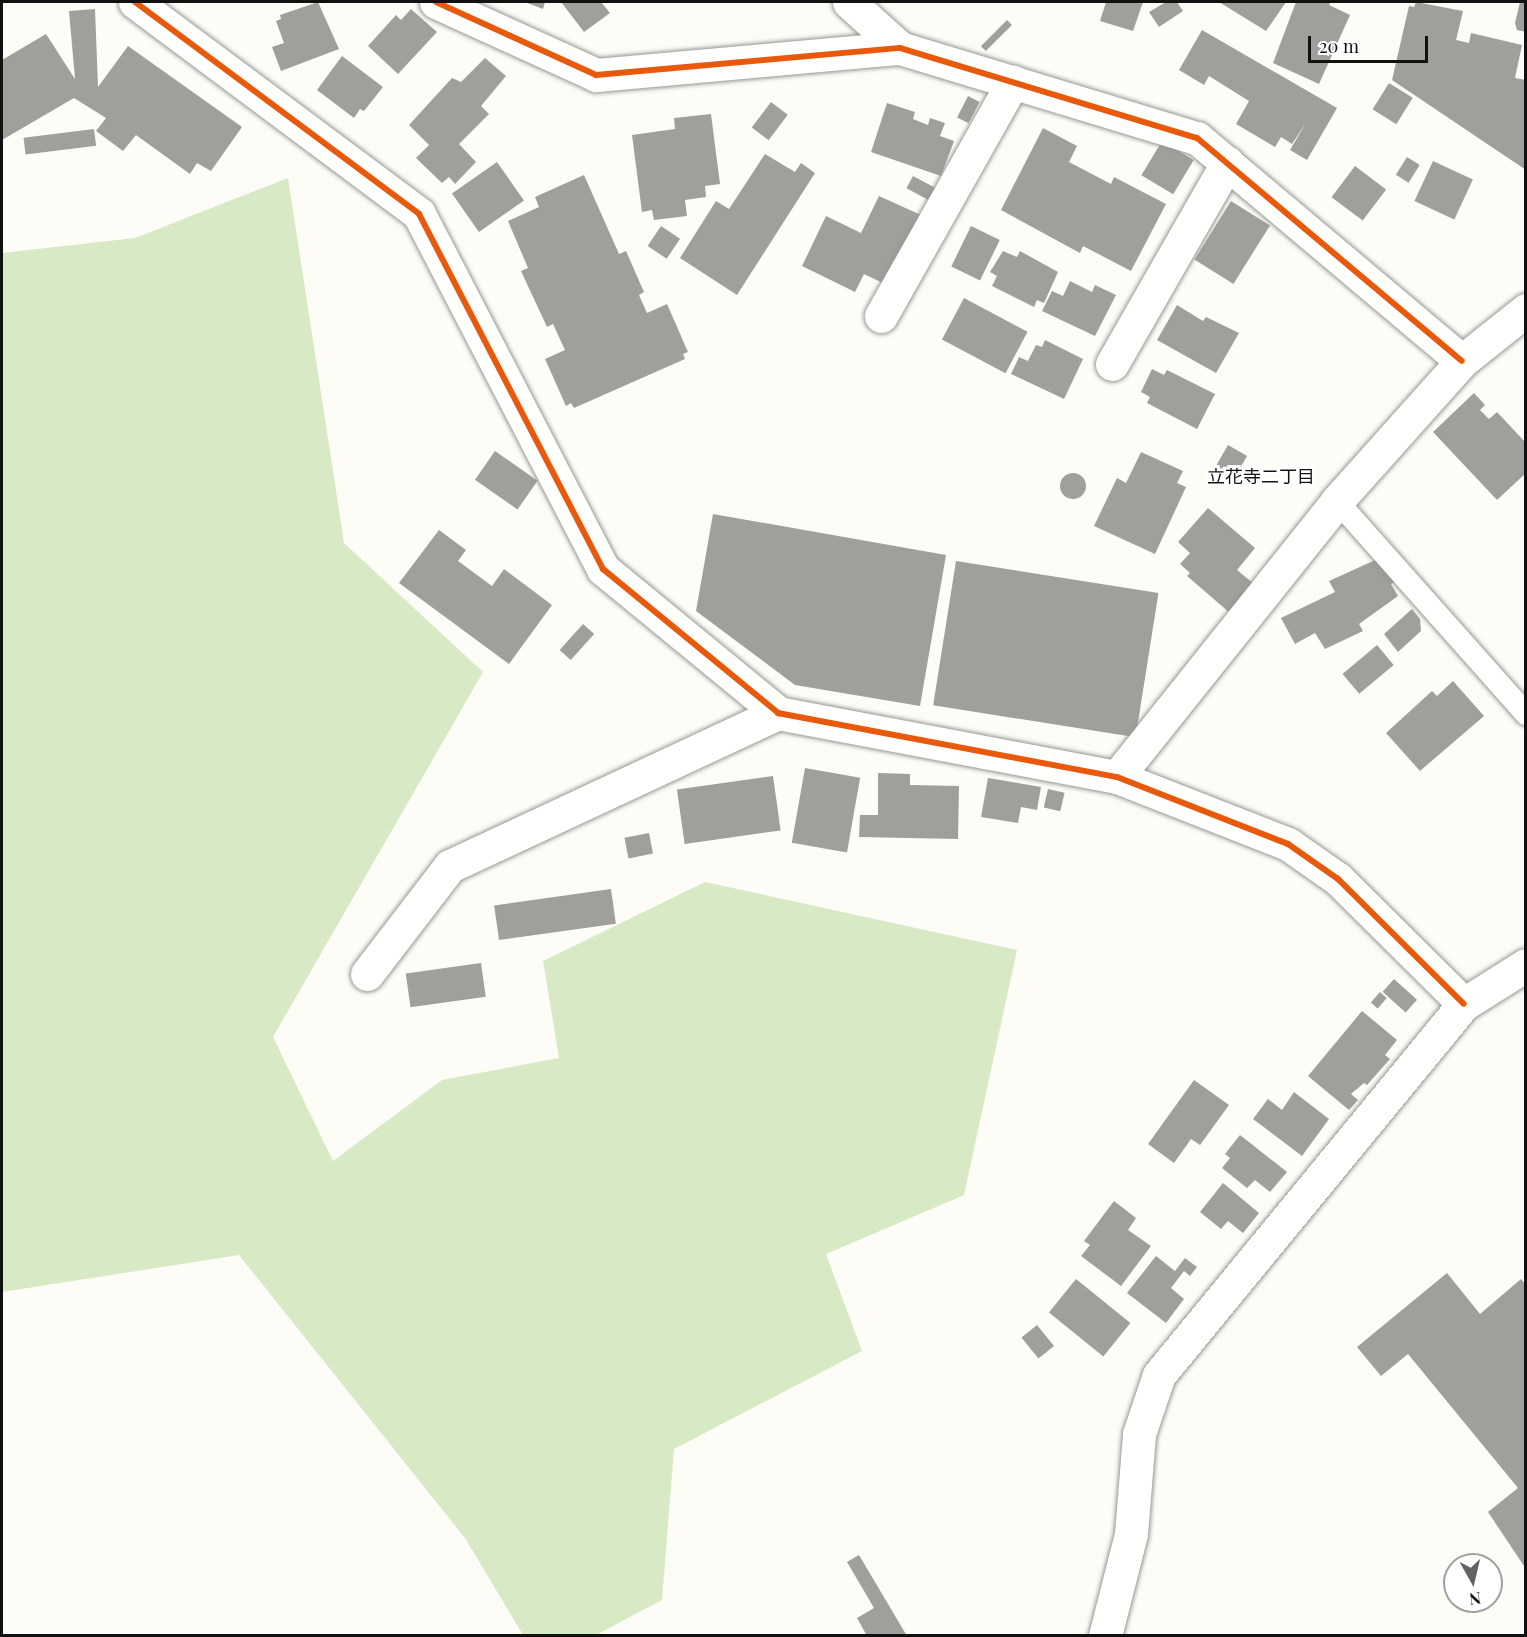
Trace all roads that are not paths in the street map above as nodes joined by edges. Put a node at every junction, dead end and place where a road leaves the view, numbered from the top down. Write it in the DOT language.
graph roads {
  1 [pos="135,2"];
  2 [pos="436,2"];
  3 [pos="849,2"];
  4 [pos="900,48"];
  5 [pos="1014,82"];
  6 [pos="1227,163"];
  7 [pos="1526,310"];
  8 [pos="881,316"];
  9 [pos="1462,361"];
  10 [pos="1112,364"];
  11 [pos="1337,501"];
  12 [pos="778,713"];
  13 [pos="1526,714"];
  14 [pos="1117,777"];
  15 [pos="1526,965"];
  16 [pos="367,974"];
  17 [pos="1464,1004"];
  18 [pos="1105,1635"];
  1 -- 12 [label="street"];
  2 -- 4 [label="street"];
  3 -- 4 [label="street"];
  4 -- 5 [label="street"];
  5 -- 6 [label="street"];
  5 -- 8 [label="street"];
  6 -- 9 [label="street"];
  6 -- 10 [label="street"];
  7 -- 9 [label="street"];
  9 -- 11 [label="street"];
  11 -- 13 [label="lane"];
  11 -- 14 [label="street"];
  12 -- 14 [label="street"];
  12 -- 16 [label="street"];
  14 -- 17 [label="street"];
  15 -- 17 [label="street"];
  17 -- 18 [label="street"];
}
